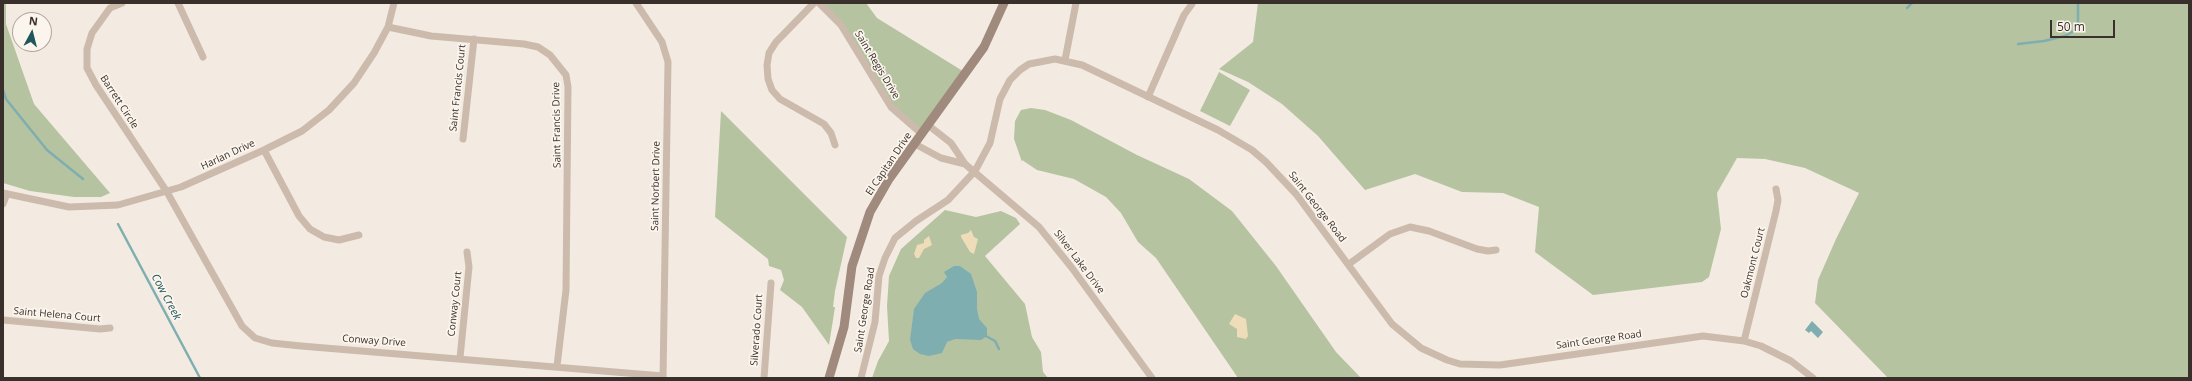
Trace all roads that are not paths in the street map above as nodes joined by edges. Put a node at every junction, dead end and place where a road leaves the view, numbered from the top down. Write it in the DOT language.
graph roads {
  1 [pos="122,3"];
  2 [pos="178,3"];
  3 [pos="394,3"];
  4 [pos="636,3"];
  5 [pos="814,3"];
  6 [pos="819,3"];
  7 [pos="1004,3"];
  8 [pos="1076,3"];
  9 [pos="1192,4"];
  10 [pos="108,5"];
  11 [pos="388,27"];
  12 [pos="474,39"];
  13 [pos="203,57"];
  14 [pos="1066,60"];
  15 [pos="1148,96"];
  16 [pos="928,125"];
  17 [pos="922,134"];
  18 [pos="463,139"];
  19 [pos="915,144"];
  20 [pos="835,145"];
  21 [pos="264,150"];
  22 [pos="964,164"];
  23 [pos="975,171"];
  24 [pos="1776,189"];
  25 [pos="166,192"];
  26 [pos="5,194"];
  27 [pos="3,204"];
  28 [pos="359,235"];
  29 [pos="1496,250"];
  30 [pos="467,252"];
  31 [pos="1349,264"];
  32 [pos="771,282"];
  33 [pos="3,320"];
  34 [pos="110,328"];
  35 [pos="1744,341"];
  36 [pos="460,358"];
  37 [pos="557,366"];
  38 [pos="662,377"];
  39 [pos="764,378"];
  40 [pos="829,378"];
  41 [pos="861,378"];
  42 [pos="1152,378"];
  43 [pos="1813,378"];
  1 -- 10 [label="street, Barrett Circle"];
  2 -- 13 [label="street"];
  3 -- 11 [label="street, Harlan Drive"];
  4 -- 38 [label="street, Saint Norbert Drive"];
  5 -- 20 [label="street"];
  6 -- 17 [label="street, Saint Regis Drive"];
  7 -- 16 [label="street, El Capitan Drive"];
  8 -- 14 [label="street"];
  9 -- 15 [label="street"];
  10 -- 25 [label="street, Barrett Circle"];
  11 -- 12 [label="street, Saint Francis Drive"];
  11 -- 21 [label="street, Harlan Drive"];
  12 -- 18 [label="street, Saint Francis Court"];
  12 -- 37 [label="street, Saint Francis Drive"];
  14 -- 15 [label="street, Saint George Road"];
  14 -- 23 [label="street, Saint George Road"];
  15 -- 31 [label="street, Saint George Road"];
  16 -- 17 [label="street, El Capitan Drive"];
  16 -- 22 [label="street"];
  17 -- 19 [label="street, El Capitan Drive"];
  19 -- 22 [label="street"];
  19 -- 40 [label="street, El Capitan Drive"];
  21 -- 25 [label="street, Harlan Drive"];
  21 -- 28 [label="street"];
  22 -- 23 [label="street, Silver Lake Drive"];
  23 -- 41 [label="street, Saint George Road"];
  23 -- 42 [label="street, Silver Lake Drive"];
  24 -- 35 [label="street, Oakmont Court"];
  25 -- 26 [label="street, Harlan Drive"];
  25 -- 36 [label="street, Conway Drive"];
  26 -- 27 [label="street"];
  29 -- 31 [label="street"];
  30 -- 36 [label="street, Conway Court"];
  31 -- 35 [label="street, Saint George Road"];
  32 -- 39 [label="street, Silverado Court"];
  33 -- 34 [label="street, Saint Helena Court"];
  35 -- 43 [label="street, Saint George Road"];
  36 -- 37 [label="street, Conway Drive"];
  37 -- 38 [label="street, Conway Drive"];
}
